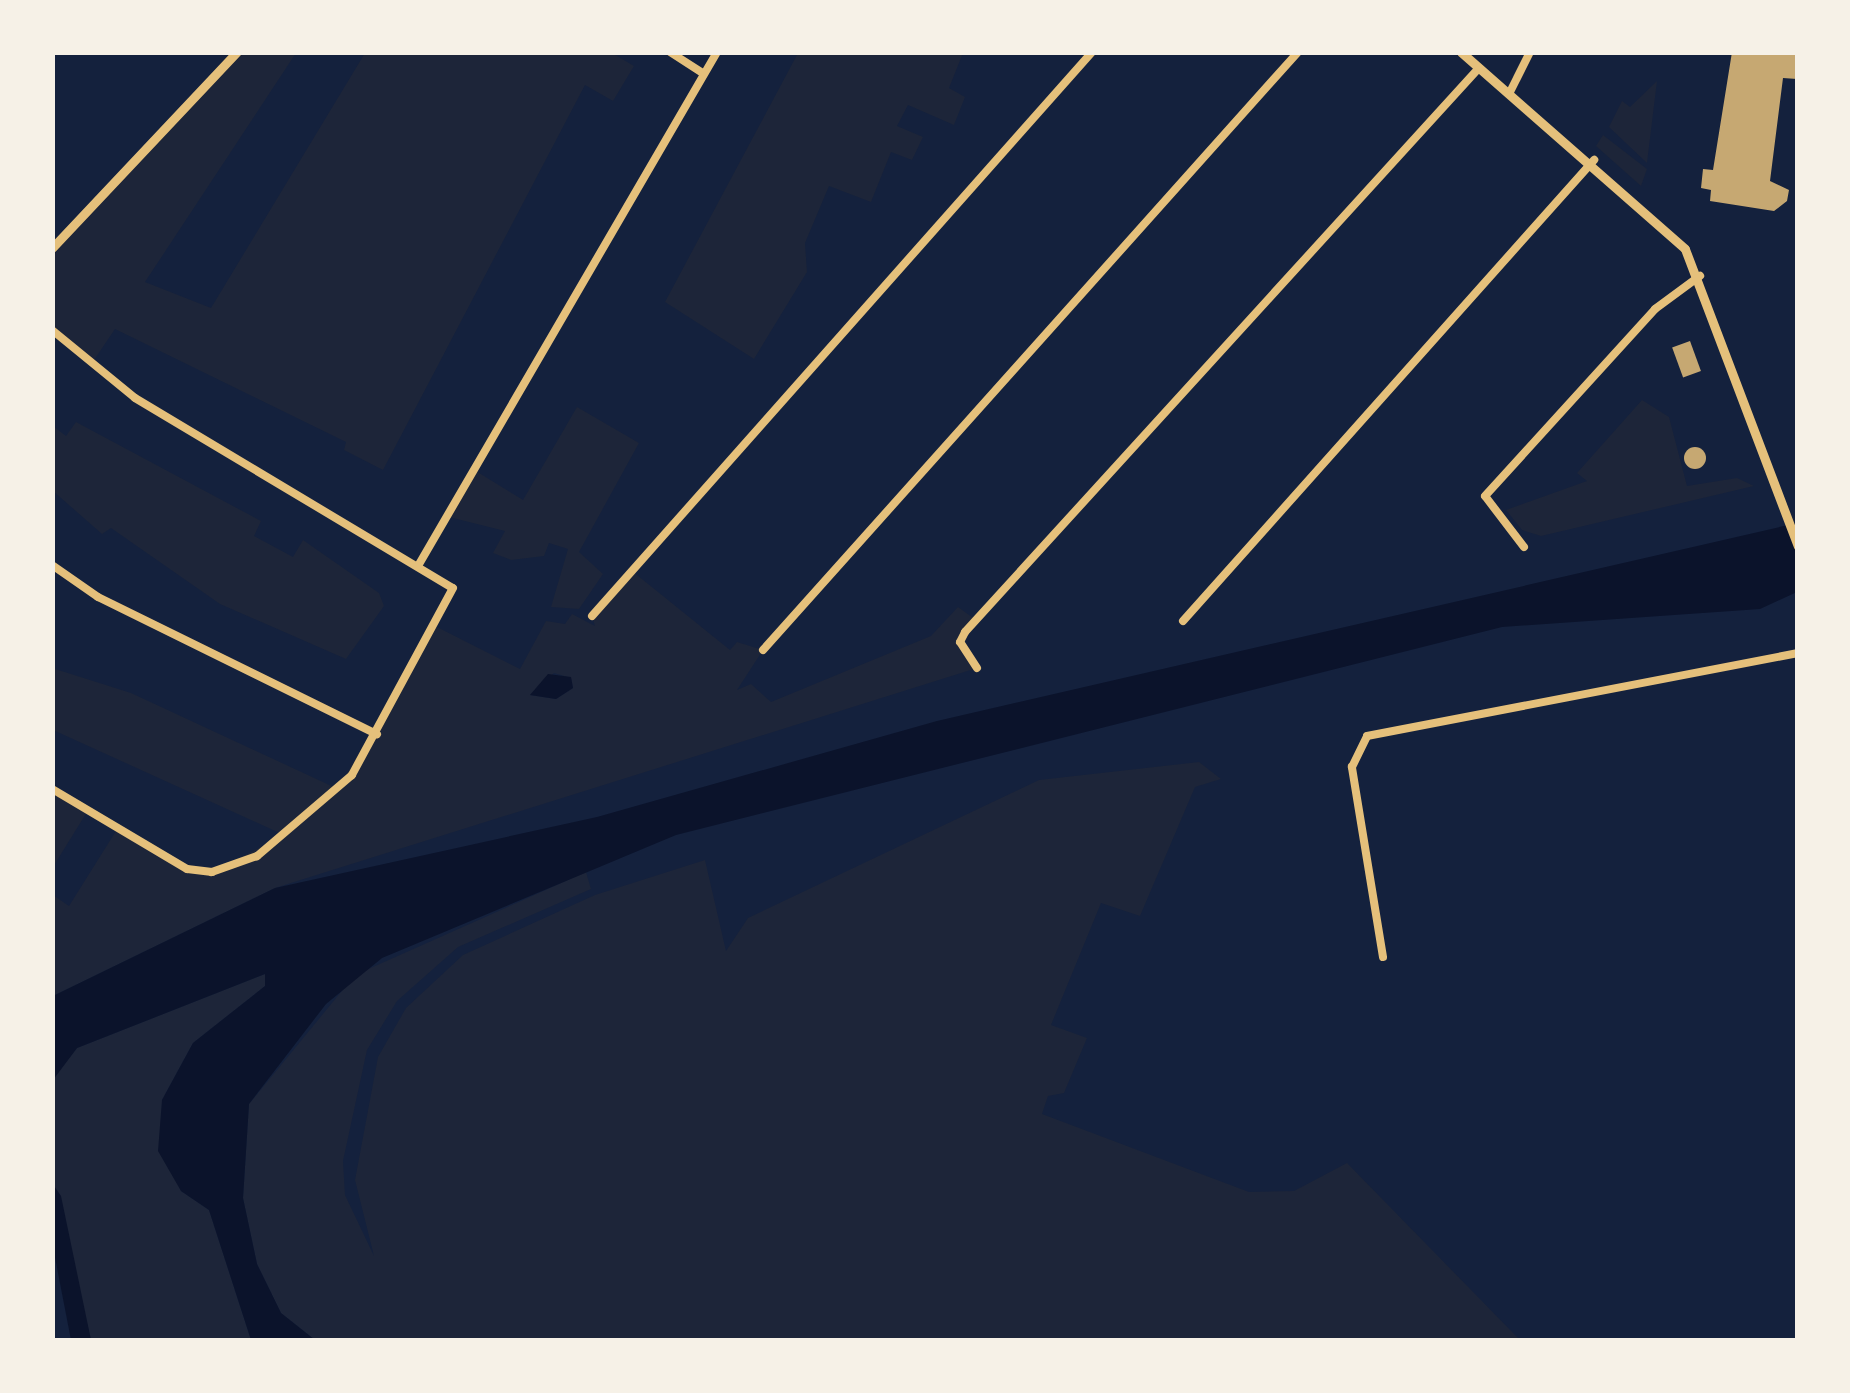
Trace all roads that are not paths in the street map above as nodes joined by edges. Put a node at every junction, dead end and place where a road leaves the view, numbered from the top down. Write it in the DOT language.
graph roads {
  1 [pos="237,52"];
  2 [pos="670,52"];
  3 [pos="717,52"];
  4 [pos="1092,52"];
  5 [pos="1298,52"];
  6 [pos="1461,52"];
  7 [pos="1530,52"];
  8 [pos="1479,68"];
  9 [pos="704,74"];
  10 [pos="1510,92"];
  11 [pos="1594,160"];
  12 [pos="52,248"];
  13 [pos="1700,276"];
  14 [pos="52,330"];
  15 [pos="1798,546"];
  16 [pos="1524,547"];
  17 [pos="52,565"];
  18 [pos="418,566"];
  19 [pos="592,616"];
  20 [pos="1183,621"];
  21 [pos="763,650"];
  22 [pos="1798,653"];
  23 [pos="977,668"];
  24 [pos="377,734"];
  25 [pos="52,789"];
  26 [pos="1383,958"];
  1 -- 12 [label="street"];
  2 -- 9 [label="street"];
  3 -- 9 [label="street"];
  4 -- 19 [label="street"];
  5 -- 21 [label="street"];
  6 -- 8 [label="street"];
  7 -- 10 [label="street"];
  8 -- 10 [label="street"];
  8 -- 23 [label="street"];
  9 -- 18 [label="street"];
  10 -- 11 [label="street"];
  11 -- 13 [label="street"];
  11 -- 20 [label="street"];
  13 -- 15 [label="street"];
  13 -- 16 [label="street"];
  14 -- 18 [label="street"];
  17 -- 24 [label="street"];
  18 -- 24 [label="street"];
  22 -- 26 [label="street"];
  24 -- 25 [label="street"];
}
